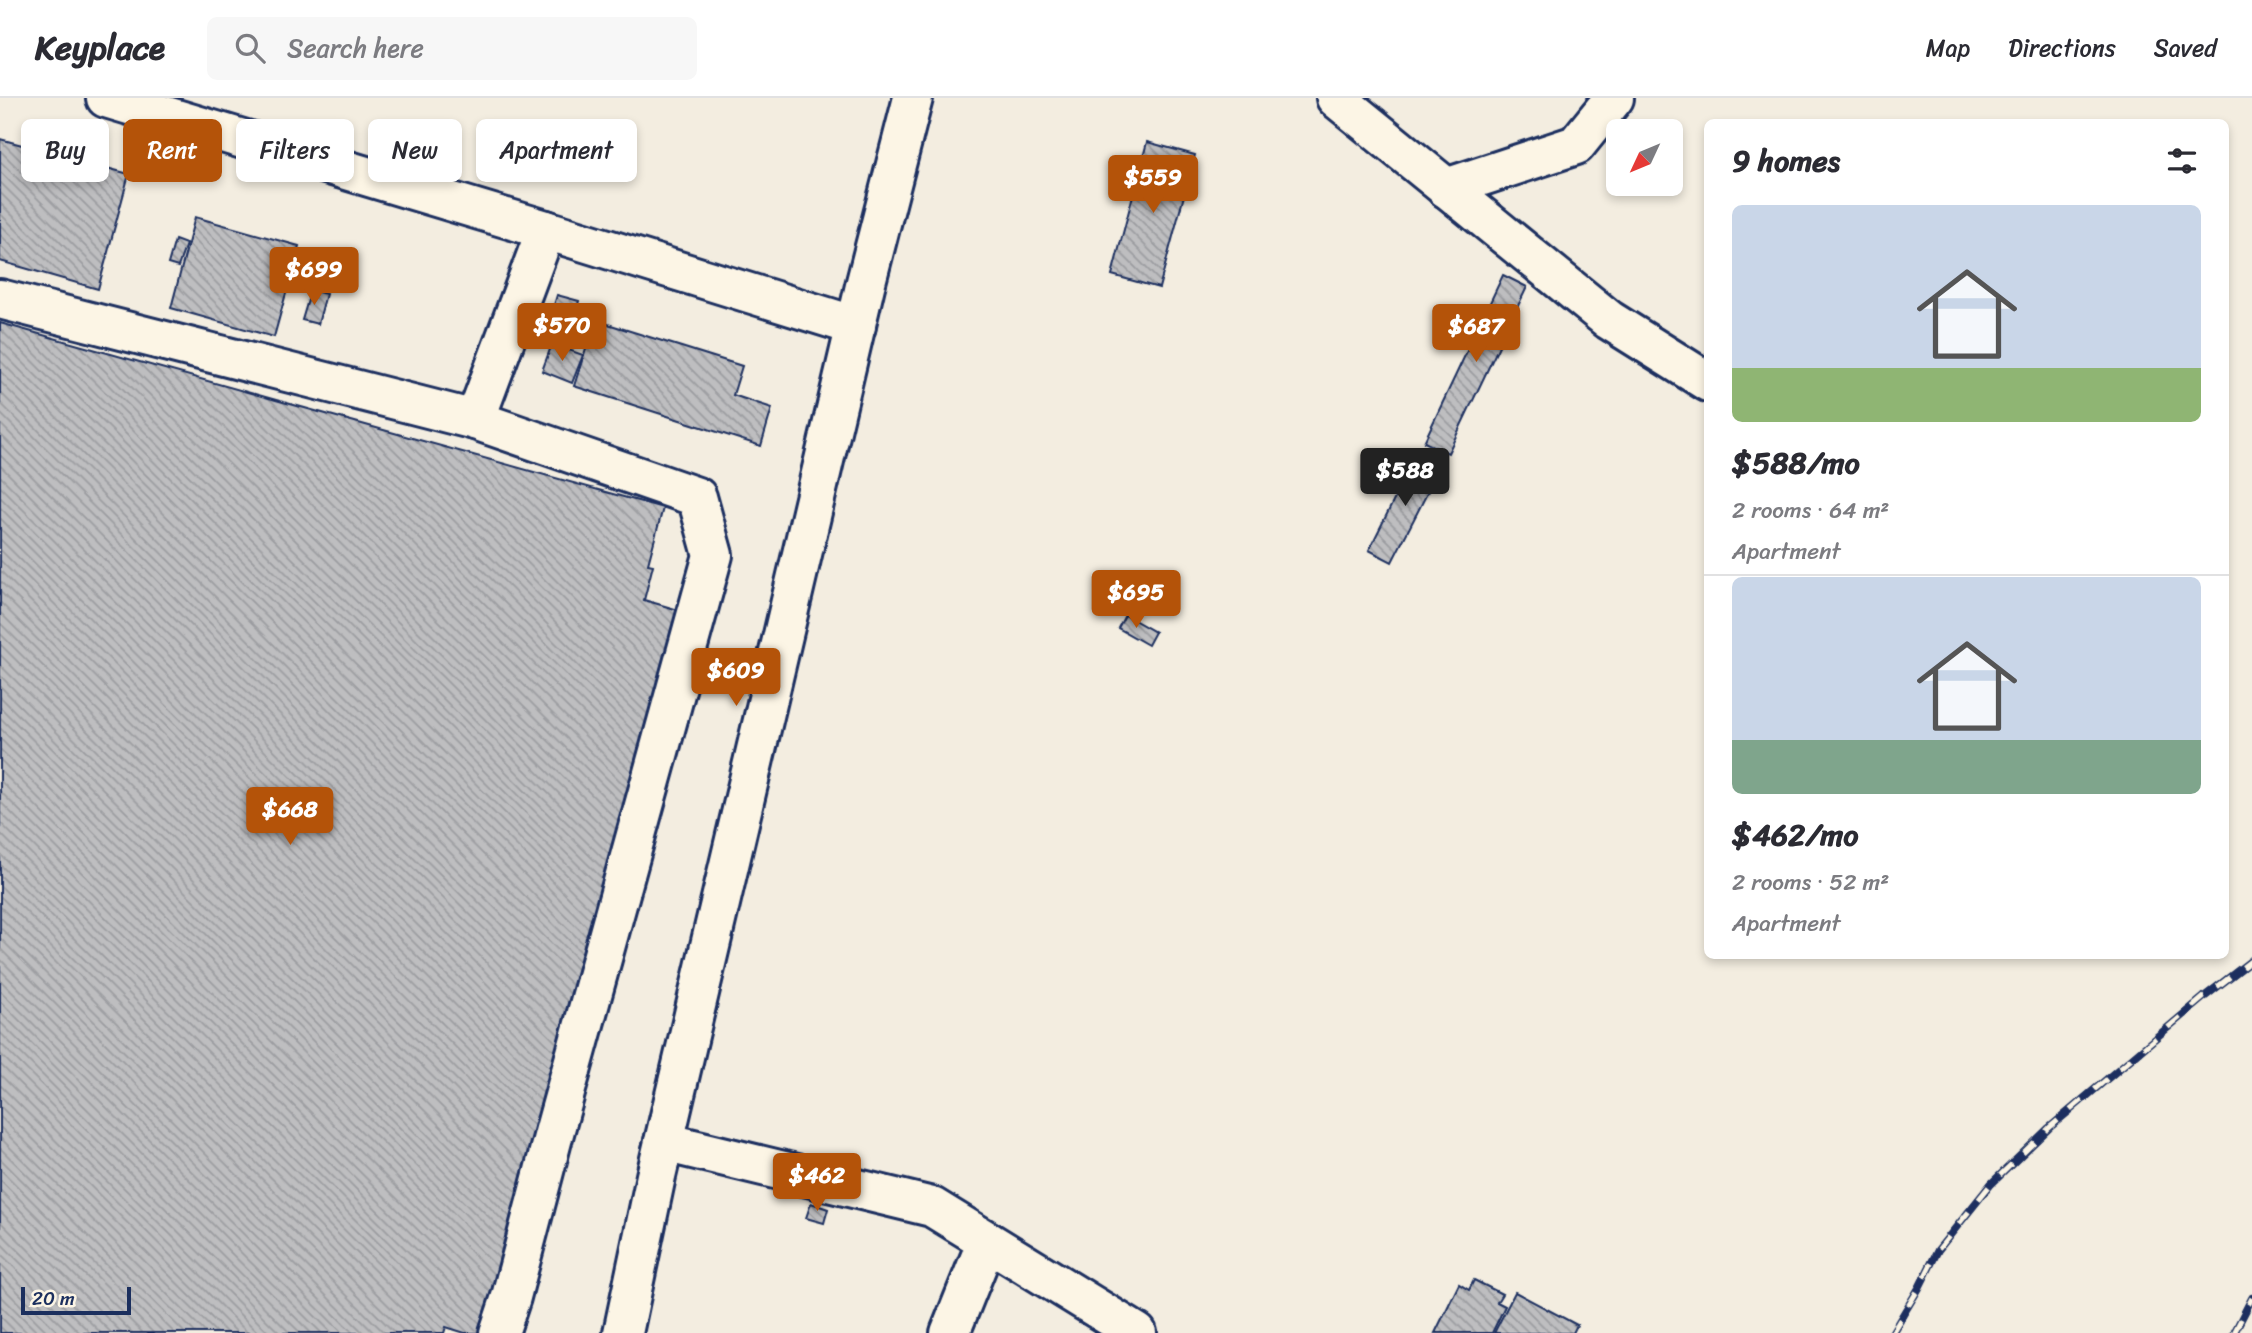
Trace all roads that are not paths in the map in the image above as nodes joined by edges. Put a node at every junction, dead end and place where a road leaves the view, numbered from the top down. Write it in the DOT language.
graph roads {
  1 [pos="106,98"];
  2 [pos="913,98"];
  3 [pos="1336,98"];
  4 [pos="1614,98"];
  5 [pos="1447,188"];
  6 [pos="546,230"];
  7 [pos="0,299"];
  8 [pos="856,326"];
  9 [pos="1704,379"];
  10 [pos="475,420"];
  11 [pos="664,1142"];
  12 [pos="987,1241"];
  13 [pos="499,1333"];
  14 [pos="623,1333"];
  15 [pos="950,1333"];
  16 [pos="1138,1333"];
  1 -- 6 [label="street"];
  2 -- 8 [label="street"];
  3 -- 5 [label="street"];
  4 -- 5 [label="street"];
  5 -- 9 [label="street"];
  6 -- 8 [label="street"];
  6 -- 10 [label="street"];
  7 -- 10 [label="street"];
  8 -- 11 [label="street"];
  10 -- 13 [label="street"];
  11 -- 12 [label="street"];
  11 -- 14 [label="street"];
  12 -- 15 [label="street"];
  12 -- 16 [label="street"];
}
